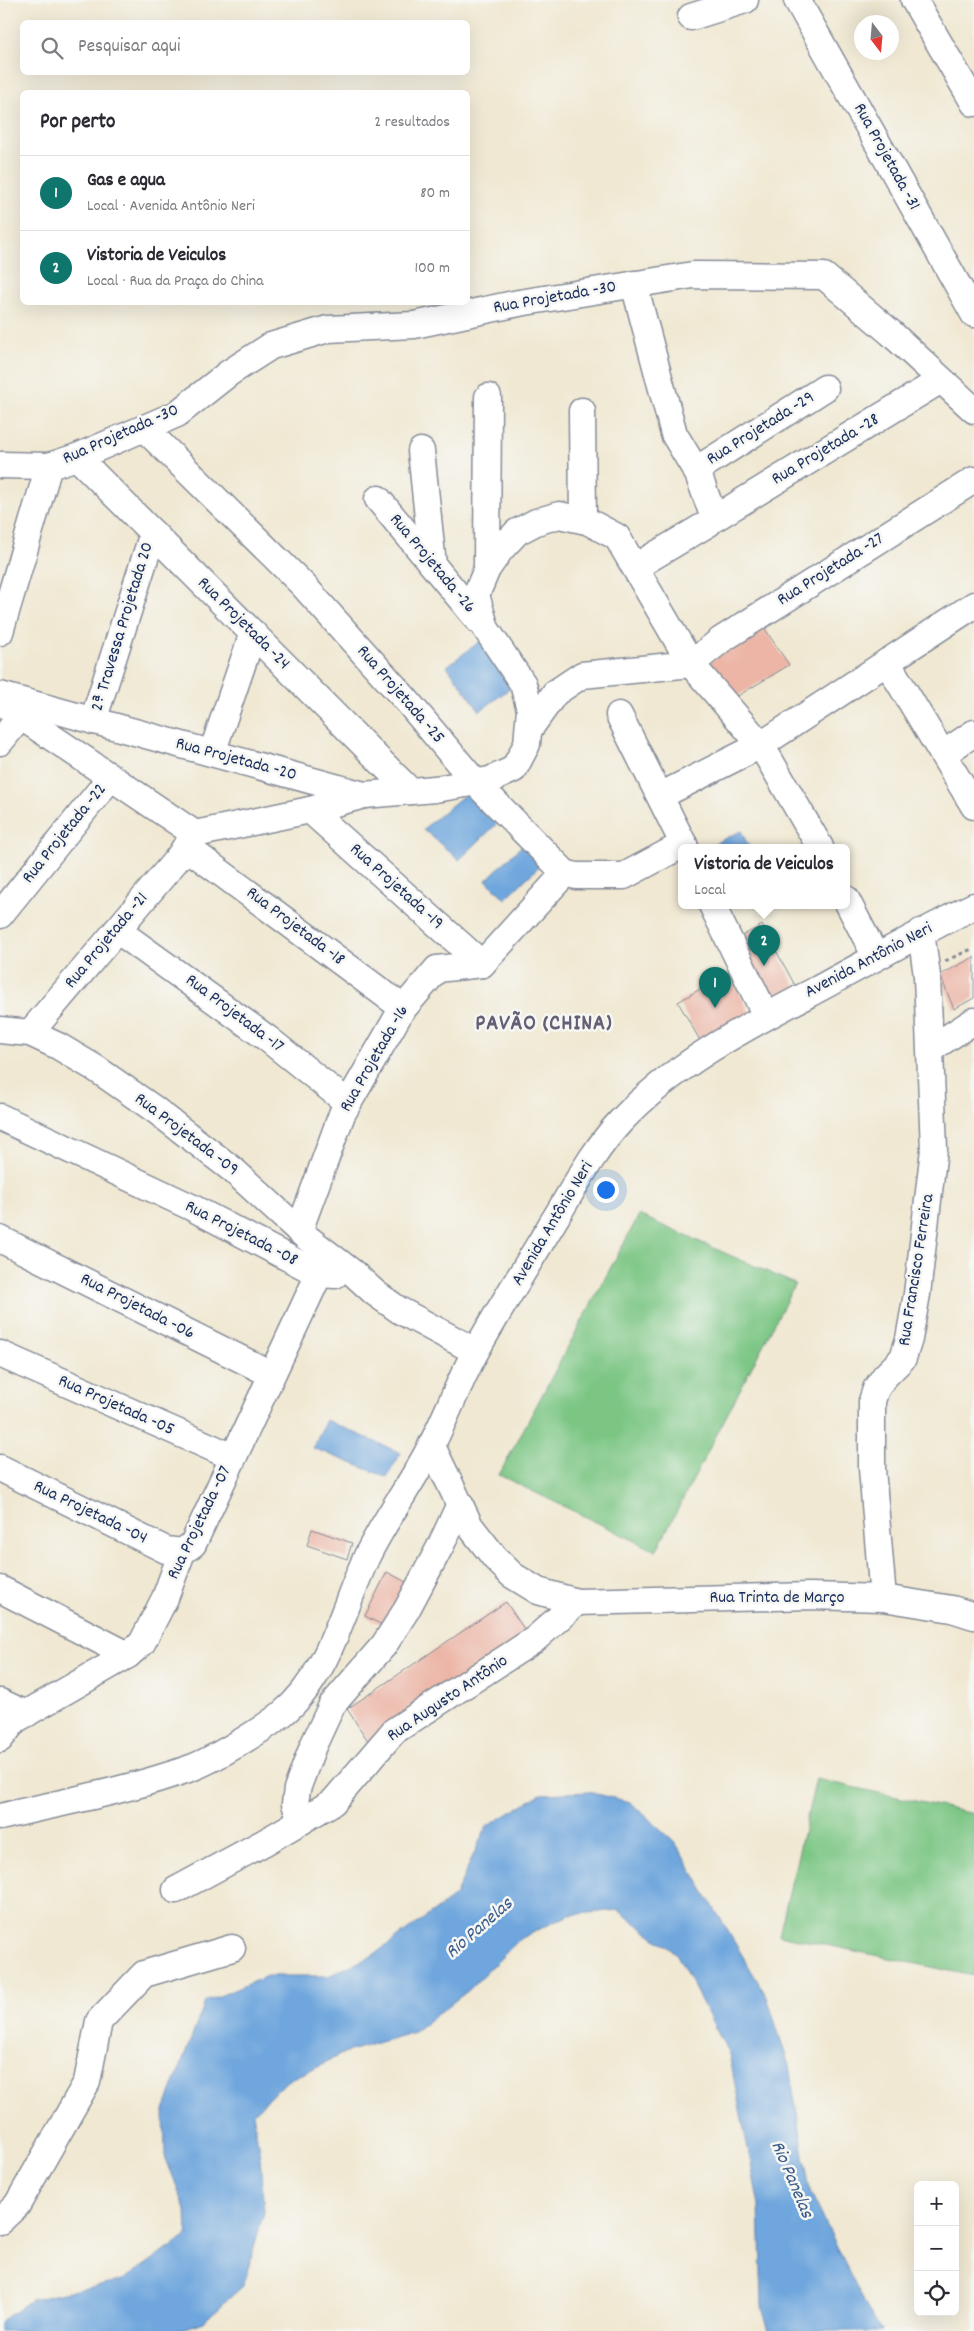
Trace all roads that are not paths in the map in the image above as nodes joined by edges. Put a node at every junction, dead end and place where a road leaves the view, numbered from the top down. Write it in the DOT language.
graph roads {
  1 [pos="745,0"];
  2 [pos="797,0"];
  3 [pos="914,0"];
  4 [pos="692,17"];
  5 [pos="974,103"];
  6 [pos="634,284"];
  7 [pos="974,314"];
  8 [pos="941,380"];
  9 [pos="825,388"];
  10 [pos="488,397"];
  11 [pos="974,410"];
  12 [pos="582,411"];
  13 [pos="145,429"];
  14 [pos="421,451"];
  15 [pos="77,457"];
  16 [pos="0,465"];
  17 [pos="49,466"];
  18 [pos="696,470"];
  19 [pos="974,480"];
  20 [pos="378,499"];
  21 [pos="712,519"];
  22 [pos="585,521"];
  23 [pos="153,533"];
  24 [pos="433,566"];
  25 [pos="635,567"];
  26 [pos="487,569"];
  27 [pos="974,605"];
  28 [pos="486,629"];
  29 [pos="0,632"];
  30 [pos="253,633"];
  31 [pos="887,662"];
  32 [pos="691,664"];
  33 [pos="0,695"];
  34 [pos="10,709"];
  35 [pos="619,714"];
  36 [pos="94,721"];
  37 [pos="530,728"];
  38 [pos="974,733"];
  39 [pos="0,742"];
  40 [pos="762,745"];
  41 [pos="212,753"];
  42 [pos="943,754"];
  43 [pos="111,777"];
  44 [pos="474,781"];
  45 [pos="410,791"];
  46 [pos="364,794"];
  47 [pos="660,796"];
  48 [pos="974,806"];
  49 [pos="310,810"];
  50 [pos="190,841"];
  51 [pos="683,844"];
  52 [pos="818,844"];
  53 [pos="678,849"];
  54 [pos="565,873"];
  55 [pos="974,906"];
  56 [pos="850,907"];
  57 [pos="714,909"];
  58 [pos="0,915"];
  59 [pos="117,930"];
  60 [pos="921,932"];
  61 [pos="876,957"];
  62 [pos="482,964"];
  63 [pos="403,1008"];
  64 [pos="766,1016"];
  65 [pos="974,1021"];
  66 [pos="0,1030"];
  67 [pos="30,1033"];
  68 [pos="932,1048"];
  69 [pos="348,1103"];
  70 [pos="0,1117"];
  71 [pos="299,1231"];
  72 [pos="1,1239"];
  73 [pos="353,1273"];
  74 [pos="318,1274"];
  75 [pos="475,1351"];
  76 [pos="0,1354"];
  77 [pos="271,1374"];
  78 [pos="432,1446"];
  79 [pos="233,1457"];
  80 [pos="0,1468"];
  81 [pos="460,1504"];
  82 [pos="182,1552"];
  83 [pos="0,1589"];
  84 [pos="883,1598"];
  85 [pos="577,1602"];
  86 [pos="974,1616"];
  87 [pos="128,1654"];
  88 [pos="0,1702"];
  89 [pos="26,1714"];
  90 [pos="0,1739"];
  91 [pos="0,1800"];
  92 [pos="35,1809"];
  93 [pos="0,1817"];
  94 [pos="302,1821"];
  95 [pos="176,1890"];
  96 [pos="232,1948"];
  97 [pos="0,2221"];
  1 -- 4 [label="street"];
  2 -- 7 [label="street, Rua Projetada -31"];
  3 -- 5 [label="street"];
  6 -- 8 [label="street, Rua Projetada -30"];
  6 -- 13 [label="street, Rua Projetada -30"];
  6 -- 18 [label="street"];
  8 -- 11 [label="street, Rua Projetada -30"];
  8 -- 21 [label="street, Rua Projetada -28"];
  9 -- 18 [label="street, Rua Projetada -29"];
  10 -- 26 [label="street"];
  12 -- 22 [label="street"];
  13 -- 15 [label="street, Rua Projetada -30"];
  13 -- 44 [label="street, Rua Projetada -25"];
  14 -- 24 [label="street"];
  15 -- 17 [label="street, Rua Projetada -30"];
  15 -- 23 [label="street, Rua Projetada -24"];
  16 -- 17 [label="street, Rua Projetada -30"];
  17 -- 29 [label="street"];
  18 -- 21 [label="street"];
  19 -- 32 [label="street, Rua Projetada -27"];
  20 -- 24 [label="street, Rua Projetada -26"];
  21 -- 25 [label="street, Rua Projetada -28"];
  22 -- 25 [label="street"];
  22 -- 26 [label="street"];
  23 -- 30 [label="street, Rua Projetada -24"];
  23 -- 36 [label="street, 2ª Travessa Projetada 20"];
  24 -- 28 [label="street, Rua Projetada -26"];
  25 -- 32 [label="street"];
  26 -- 28 [label="street, Rua Projetada -26"];
  27 -- 31 [label="street"];
  28 -- 37 [label="street, Rua Projetada -26"];
  30 -- 41 [label="street"];
  30 -- 45 [label="street, Rua Projetada -24"];
  31 -- 40 [label="street"];
  31 -- 42 [label="street"];
  32 -- 37 [label="street"];
  32 -- 40 [label="street"];
  33 -- 36 [label="street, Rua Projetada -20"];
  34 -- 39 [label="street"];
  34 -- 43 [label="street"];
  35 -- 47 [label="street"];
  36 -- 41 [label="street, Rua Projetada -20"];
  37 -- 44 [label="street, Rua Projetada -20"];
  38 -- 42 [label="street"];
  40 -- 47 [label="street"];
  40 -- 52 [label="street"];
  41 -- 46 [label="street, Rua Projetada -20"];
  42 -- 48 [label="street"];
  43 -- 50 [label="street"];
  43 -- 58 [label="street, Rua Projetada -22"];
  44 -- 45 [label="street, Rua Projetada -20"];
  44 -- 54 [label="street, Rua Projetada -25"];
  45 -- 46 [label="street, Rua Projetada -20"];
  46 -- 49 [label="street"];
  47 -- 51 [label="street"];
  49 -- 50 [label="street"];
  49 -- 62 [label="street, Rua Projetada -19"];
  50 -- 59 [label="street, Rua Projetada -21"];
  50 -- 63 [label="street, Rua Projetada -18"];
  53 -- 54 [label="street"];
  54 -- 62 [label="street"];
  55 -- 60 [label="street, Avenida Antônio Neri"];
  56 -- 61 [label="street"];
  57 -- 64 [label="street"];
  59 -- 67 [label="street, Rua Projetada -21"];
  59 -- 69 [label="street, Rua Projetada -17"];
  60 -- 61 [label="street, Avenida Antônio Neri"];
  60 -- 68 [label="street, Rua Francisco Ferreira"];
  61 -- 64 [label="street, Avenida Antônio Neri"];
  62 -- 63 [label="street, Rua Projetada -16"];
  63 -- 69 [label="street, Rua Projetada -16"];
  64 -- 75 [label="street, Avenida Antônio Neri"];
  65 -- 68 [label="street"];
  66 -- 67 [label="street, Rua Projetada -09"];
  67 -- 71 [label="street, Rua Projetada -09"];
  68 -- 84 [label="street, Rua Francisco Ferreira"];
  69 -- 71 [label="street, Rua Projetada -16"];
  70 -- 74 [label="street, Rua Projetada -08"];
  71 -- 73 [label="street, Rua Projetada -09"];
  72 -- 77 [label="street, Rua Projetada -06"];
  73 -- 74 [label="street, Rua Projetada -08"];
  73 -- 75 [label="street"];
  74 -- 77 [label="street, Rua Projetada -07"];
  75 -- 78 [label="street, Avenida Antônio Neri"];
  76 -- 79 [label="street, Rua Projetada -05"];
  77 -- 79 [label="street, Rua Projetada -07"];
  78 -- 81 [label="street"];
  78 -- 92 [label="street, Avenida Antônio Neri"];
  79 -- 82 [label="street, Rua Projetada -07"];
  80 -- 82 [label="street, Rua Projetada -04"];
  81 -- 85 [label="street"];
  81 -- 94 [label="street"];
  82 -- 87 [label="street, Rua Projetada -07"];
  83 -- 87 [label="street"];
  84 -- 85 [label="street, Rua Trinta de Março"];
  84 -- 86 [label="street, Rua Trinta de Março"];
  85 -- 94 [label="street, Rua Augusto Antônio"];
  87 -- 89 [label="street, Rua Projetada -07"];
  88 -- 89 [label="street"];
  89 -- 90 [label="street, Rua Projetada -07"];
  91 -- 92 [label="street"];
  92 -- 93 [label="street, Avenida Antônio Neri"];
  94 -- 95 [label="street, Rua Augusto Antônio"];
  96 -- 97 [label="street"];
}
